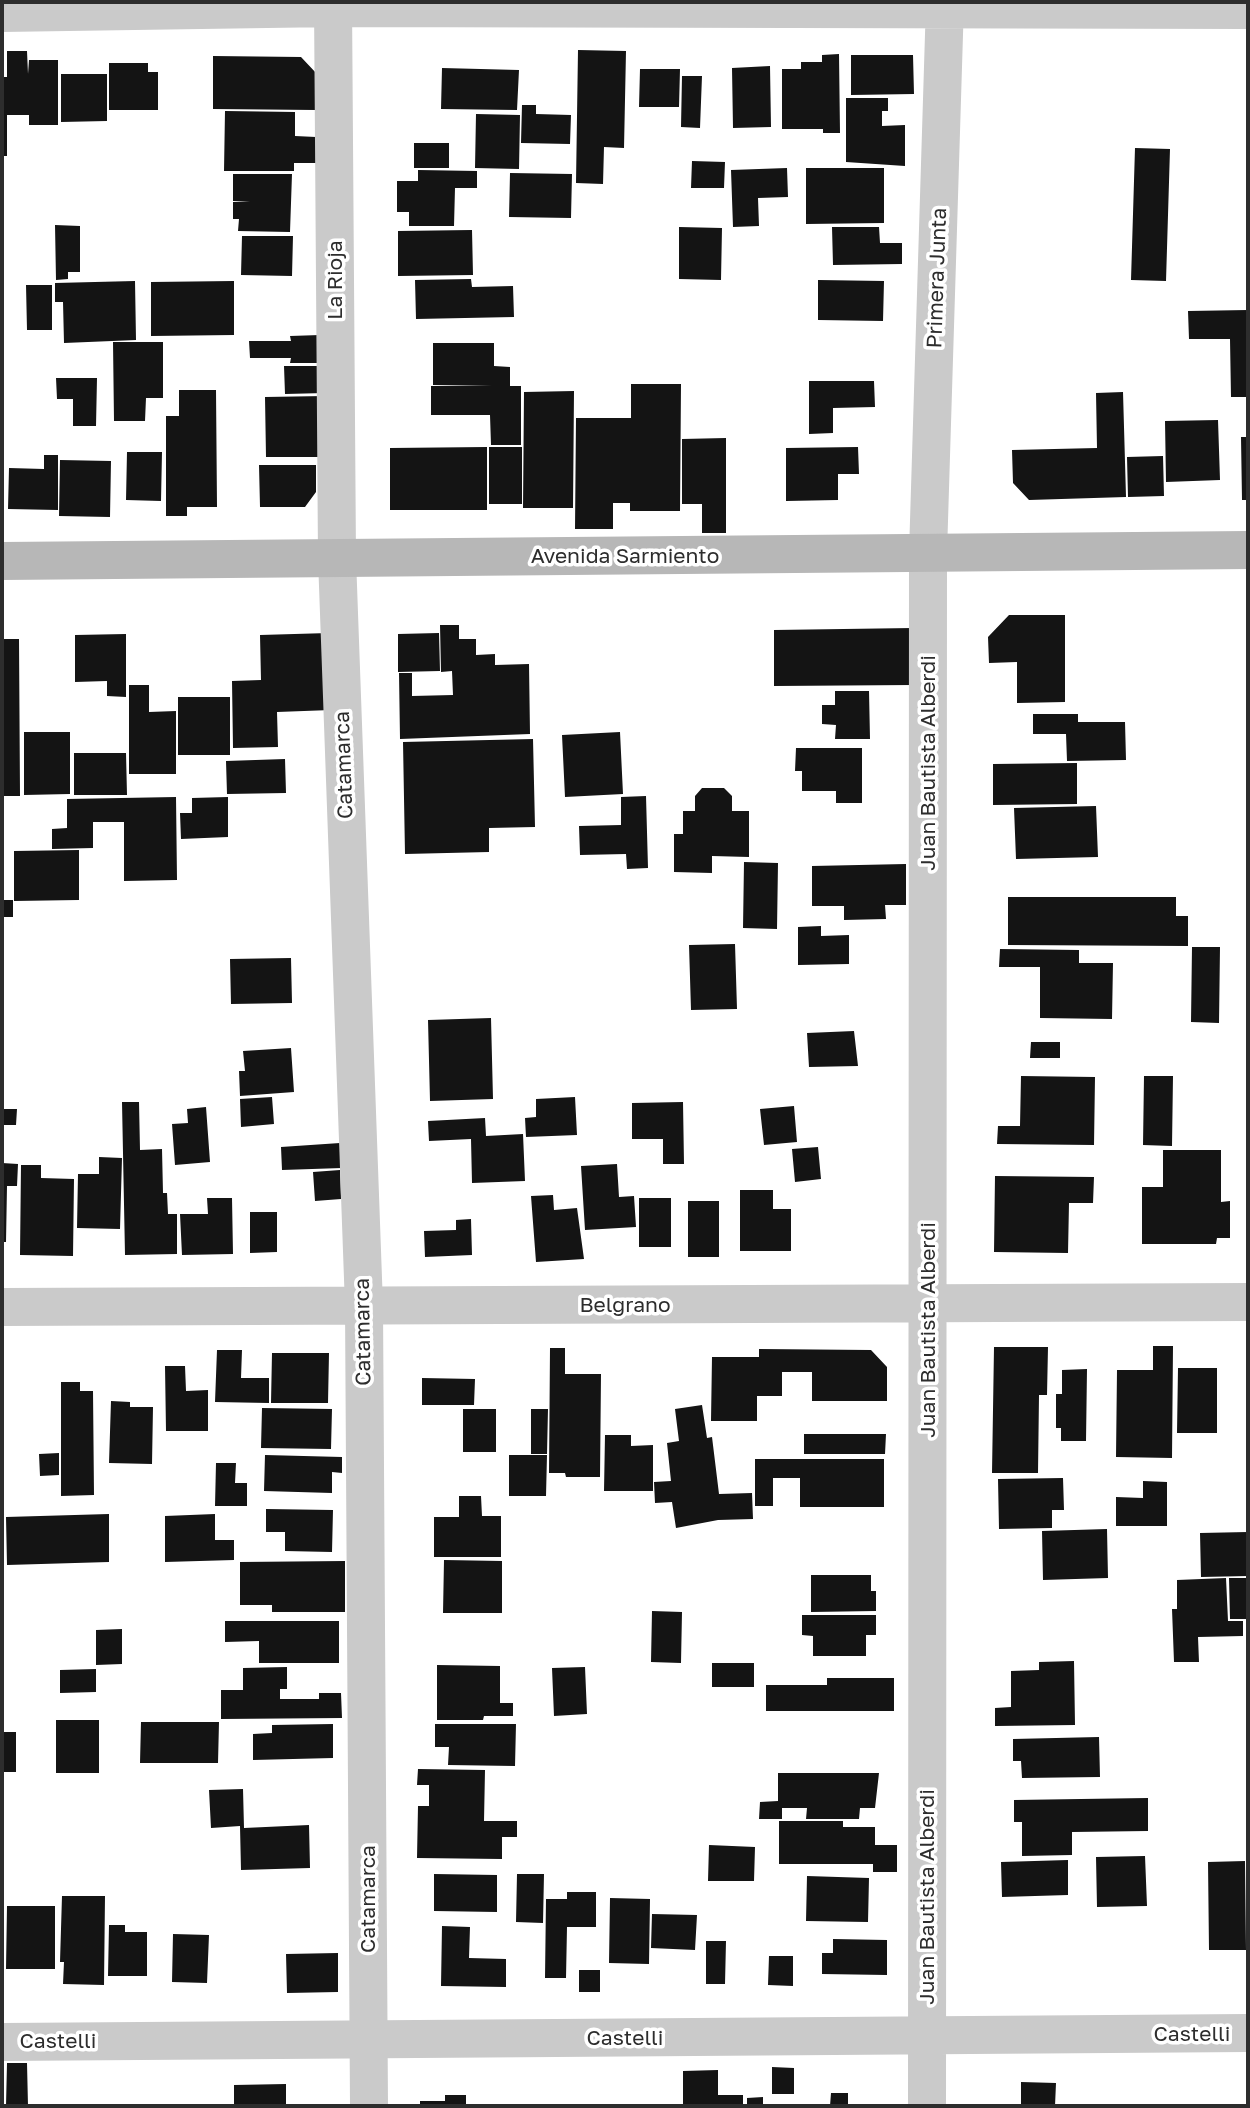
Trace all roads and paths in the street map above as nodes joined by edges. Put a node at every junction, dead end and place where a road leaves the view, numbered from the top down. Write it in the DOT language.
graph roads {
  1 [pos="332,5"];
  2 [pos="945,6"];
  3 [pos="1248,10"];
  4 [pos="2,13"];
  5 [pos="1248,550"];
  6 [pos="928,553"];
  7 [pos="337,558"];
  8 [pos="2,561"];
  9 [pos="1248,1302"];
  10 [pos="928,1304"];
  11 [pos="363,1306"];
  12 [pos="2,1307"];
  13 [pos="1248,2033"];
  14 [pos="927,2035"];
  15 [pos="369,2040"];
  16 [pos="2,2042"];
  17 [pos="369,2106"];
  18 [pos="927,2106"];
  1 -- 2 [label="street"];
  1 -- 4 [label="street"];
  1 -- 7 [label="street, La Rioja"];
  2 -- 3 [label="street"];
  2 -- 6 [label="street, Primera Junta"];
  5 -- 6 [label="main road, Avenida Sarmiento"];
  6 -- 7 [label="main road, Avenida Sarmiento"];
  6 -- 10 [label="street, Juan Bautista Alberdi"];
  7 -- 8 [label="main road, Avenida Sarmiento"];
  7 -- 11 [label="street, Catamarca"];
  9 -- 10 [label="street, Belgrano"];
  10 -- 11 [label="street, Belgrano"];
  10 -- 14 [label="street, Juan Bautista Alberdi"];
  11 -- 12 [label="street, Belgrano"];
  11 -- 15 [label="street, Catamarca"];
  13 -- 14 [label="street, Castelli"];
  14 -- 15 [label="street, Castelli"];
  14 -- 18 [label="street, Juan Bautista Alberdi"];
  15 -- 16 [label="street, Castelli"];
  15 -- 17 [label="street, Catamarca"];
}
